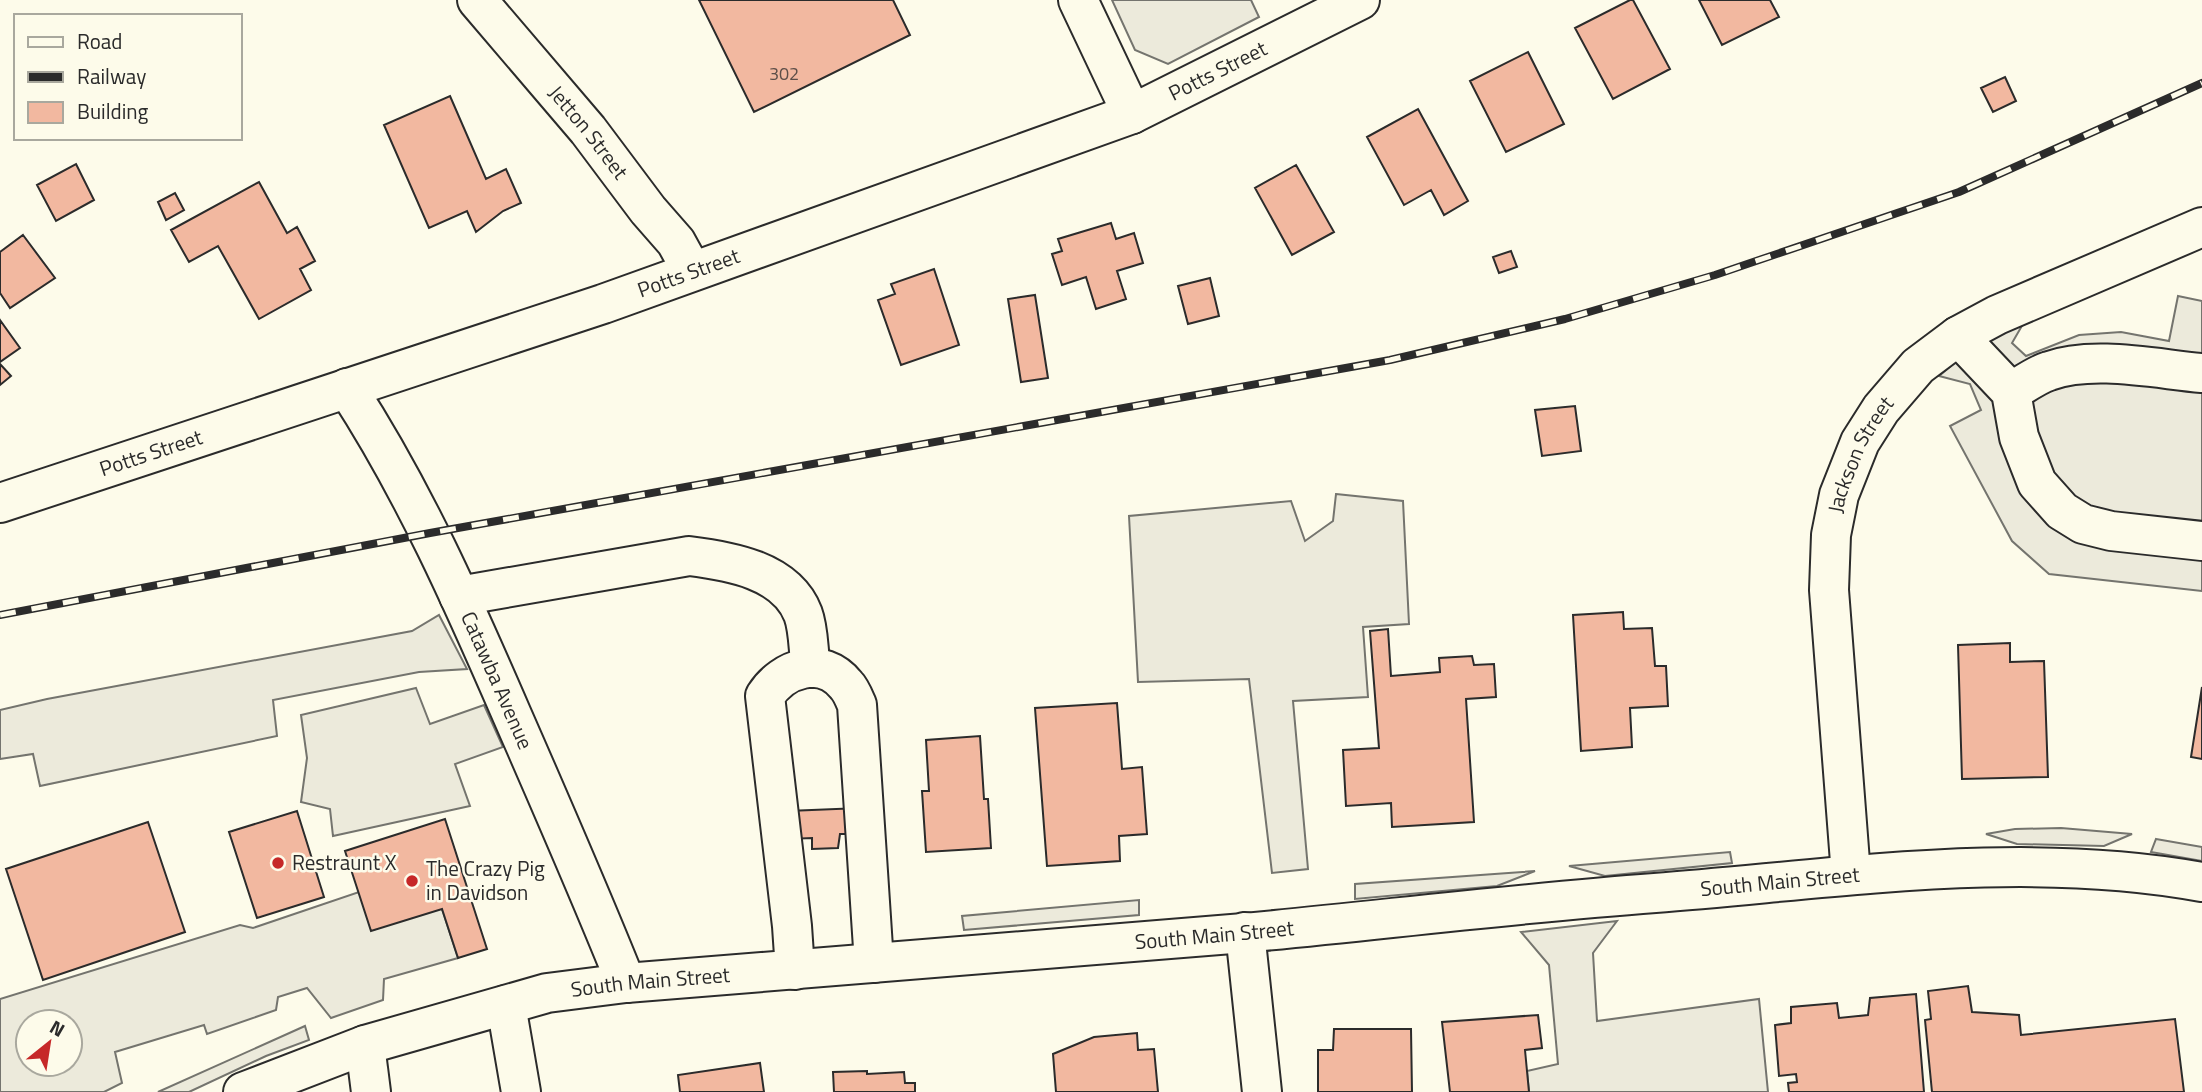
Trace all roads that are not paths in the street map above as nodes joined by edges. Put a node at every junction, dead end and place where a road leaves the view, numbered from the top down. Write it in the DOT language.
graph roads {
  1 [pos="477,0"];
  2 [pos="1078,0"];
  3 [pos="1360,0"];
  4 [pos="1132,114"];
  5 [pos="2202,227"];
  6 [pos="692,271"];
  7 [pos="1958,336"];
  8 [pos="2202,373"];
  9 [pos="347,388"];
  10 [pos="2011,392"];
  11 [pos="0,503"];
  12 [pos="2202,541"];
  13 [pos="459,596"];
  14 [pos="811,668"];
  15 [pos="1851,875"];
  16 [pos="2202,882"];
  17 [pos="1245,932"];
  18 [pos="874,963"];
  19 [pos="795,970"];
  20 [pos="625,984"];
  21 [pos="506,1005"];
  22 [pos="365,1045"];
  23 [pos="243,1092"];
  24 [pos="371,1092"];
  25 [pos="521,1092"];
  26 [pos="1262,1092"];
  1 -- 6 [label="street, Jetton Street"];
  2 -- 4 [label="street"];
  3 -- 4 [label="street, Potts Street"];
  4 -- 6 [label="street, Potts Street"];
  5 -- 7 [label="street, Jackson Street"];
  6 -- 9 [label="street, Potts Street"];
  7 -- 10 [label="street"];
  7 -- 15 [label="street, Jackson Street"];
  8 -- 10 [label="street"];
  9 -- 11 [label="street, Potts Street"];
  9 -- 13 [label="street, Catawba Avenue"];
  10 -- 12 [label="street"];
  13 -- 14 [label="street"];
  13 -- 20 [label="street, Catawba Avenue"];
  14 -- 18 [label="street"];
  14 -- 19 [label="street"];
  15 -- 16 [label="street, South Main Street"];
  15 -- 17 [label="street, South Main Street"];
  17 -- 18 [label="street, South Main Street"];
  17 -- 26 [label="street"];
  18 -- 19 [label="street, South Main Street"];
  19 -- 20 [label="street, South Main Street"];
  20 -- 21 [label="street, South Main Street"];
  21 -- 22 [label="street, South Main Street"];
  21 -- 25 [label="street"];
  22 -- 23 [label="street, South Main Street"];
  22 -- 24 [label="street"];
}
